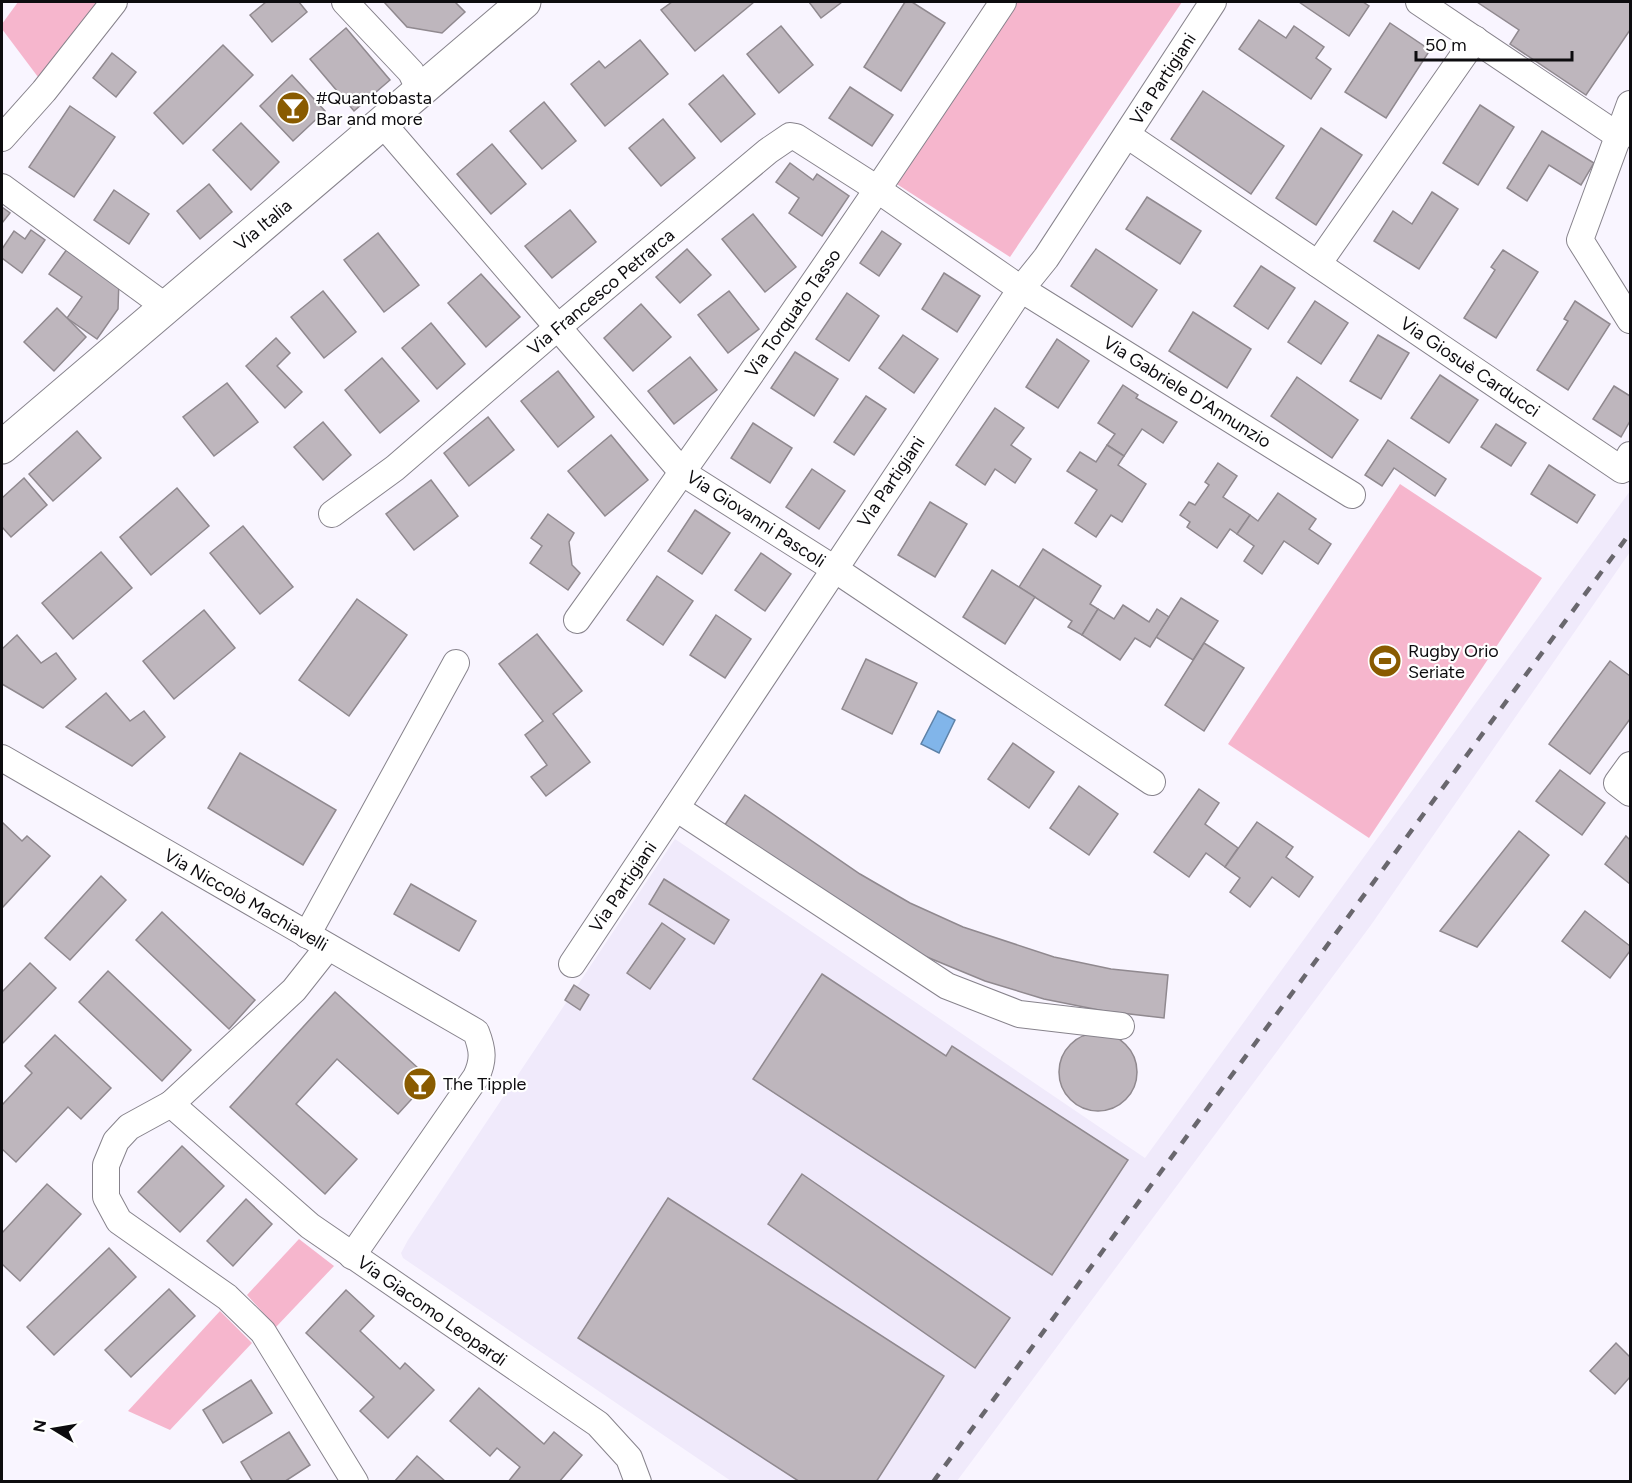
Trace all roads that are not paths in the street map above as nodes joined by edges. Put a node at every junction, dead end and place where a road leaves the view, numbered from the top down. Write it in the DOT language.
graph roads {
  1 [pos="114,2"];
  2 [pos="345,2"];
  3 [pos="524,2"];
  4 [pos="1003,2"];
  5 [pos="1213,2"];
  6 [pos="1419,2"];
  7 [pos="1475,39"];
  8 [pos="420,91"];
  9 [pos="1630,104"];
  10 [pos="383,124"];
  11 [pos="1127,135"];
  12 [pos="1620,137"];
  13 [pos="2,138"];
  14 [pos="2,187"];
  15 [pos="878,191"];
  16 [pos="1318,264"];
  17 [pos="1021,288"];
  18 [pos="166,307"];
  19 [pos="1630,320"];
  20 [pos="557,328"];
  21 [pos="2,447"];
  22 [pos="1626,463"];
  23 [pos="683,473"];
  24 [pos="1352,495"];
  25 [pos="332,514"];
  26 [pos="833,568"];
  27 [pos="577,620"];
  28 [pos="456,663"];
  29 [pos="2,758"];
  30 [pos="1630,765"];
  31 [pos="1152,782"];
  32 [pos="1630,793"];
  33 [pos="676,808"];
  34 [pos="317,941"];
  35 [pos="572,964"];
  36 [pos="1121,1026"];
  37 [pos="483,1049"];
  38 [pos="171,1104"];
  39 [pos="352,1256"];
  40 [pos="355,1482"];
  41 [pos="638,1482"];
  1 -- 13 [label="street"];
  2 -- 8 [label="street"];
  3 -- 8 [label="main road, Via Italia"];
  4 -- 15 [label="street, Via Torquato Tasso"];
  5 -- 11 [label="street, Via Partigiani"];
  6 -- 7 [label="street"];
  7 -- 12 [label="street"];
  7 -- 16 [label="street"];
  8 -- 10 [label="main road, Via Italia"];
  9 -- 12 [label="street"];
  10 -- 18 [label="main road, Via Italia"];
  10 -- 20 [label="street, Via Giovanni Pascoli"];
  11 -- 16 [label="street, Via Giosuè Carducci"];
  11 -- 17 [label="street, Via Partigiani"];
  12 -- 19 [label="street"];
  14 -- 18 [label="street"];
  15 -- 17 [label="street, Via Francesco Petrarca"];
  15 -- 20 [label="street, Via Francesco Petrarca"];
  15 -- 23 [label="street, Via Torquato Tasso"];
  16 -- 22 [label="street, Via Giosuè Carducci"];
  17 -- 24 [label="street, Via Gabriele D'Annunzio"];
  17 -- 26 [label="street, Via Partigiani"];
  18 -- 21 [label="main road, Via Italia"];
  20 -- 23 [label="street, Via Giovanni Pascoli"];
  20 -- 25 [label="street, Via Francesco Petrarca"];
  23 -- 26 [label="street, Via Giovanni Pascoli"];
  23 -- 27 [label="street, Via Torquato Tasso"];
  26 -- 31 [label="street, Via Giovanni Pascoli"];
  26 -- 33 [label="street, Via Partigiani"];
  28 -- 34 [label="street"];
  29 -- 34 [label="street, Via Niccolò Machiavelli"];
  30 -- 32 [label="street"];
  33 -- 35 [label="street, Via Partigiani"];
  33 -- 36 [label="street"];
  34 -- 37 [label="street, Via Niccolò Machiavelli"];
  34 -- 38 [label="street"];
  37 -- 39 [label="street, Via Giacomo Leopardi"];
  38 -- 39 [label="street"];
  38 -- 40 [label="street"];
  39 -- 41 [label="street, Via Giacomo Leopardi"];
}
